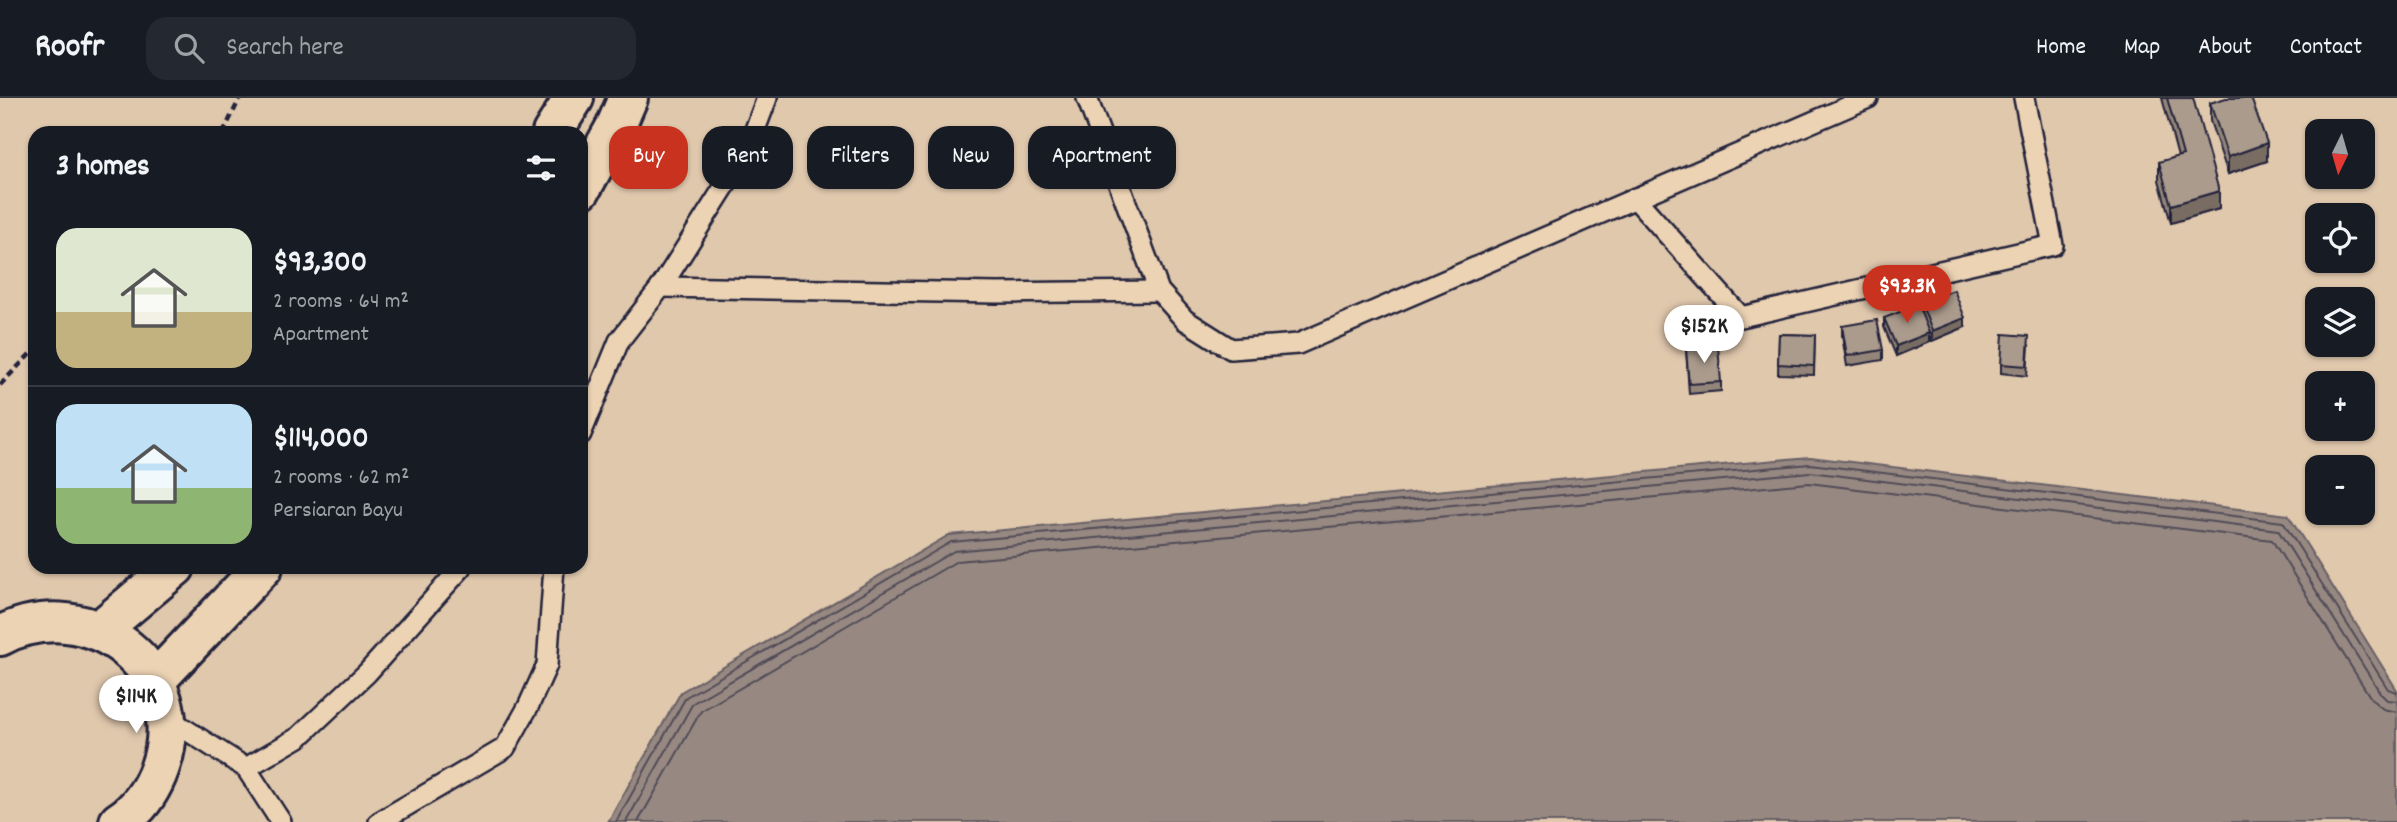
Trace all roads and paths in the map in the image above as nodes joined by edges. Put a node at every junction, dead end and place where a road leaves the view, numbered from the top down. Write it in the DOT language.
graph roads {
  1 [pos="240,98"];
  2 [pos="574,98"];
  3 [pos="628,98"];
  4 [pos="767,98"];
  5 [pos="1087,98"];
  6 [pos="1868,98"];
  7 [pos="2024,98"];
  8 [pos="226,126"];
  9 [pos="556,126"];
  10 [pos="588,176"];
  11 [pos="1635,198"];
  12 [pos="661,287"];
  13 [pos="1159,291"];
  14 [pos="28,356"];
  15 [pos="0,385"];
  16 [pos="588,417"];
  17 [pos="167,574"];
  18 [pos="256,574"];
  19 [pos="456,574"];
  20 [pos="554,574"];
  21 [pos="100,630"];
  22 [pos="0,636"];
  23 [pos="155,681"];
  24 [pos="166,717"];
  25 [pos="246,768"];
  26 [pos="119,822"];
  27 [pos="281,822"];
  28 [pos="379,822"];
  1 -- 8 [label="path"];
  2 -- 9 [label="main road"];
  3 -- 10 [label="main road"];
  4 -- 12 [label="lane"];
  5 -- 13 [label="lane"];
  6 -- 11 [label="lane"];
  7 -- 11 [label="lane"];
  11 -- 13 [label="lane"];
  12 -- 13 [label="lane"];
  12 -- 16 [label="lane"];
  14 -- 15 [label="path"];
  17 -- 21 [label="main road"];
  18 -- 23 [label="main road"];
  19 -- 25 [label="lane"];
  20 -- 28 [label="lane"];
  21 -- 22 [label="main road"];
  21 -- 23 [label="main road"];
  23 -- 24 [label="main road"];
  24 -- 25 [label="lane"];
  24 -- 26 [label="main road"];
  25 -- 27 [label="lane"];
}
